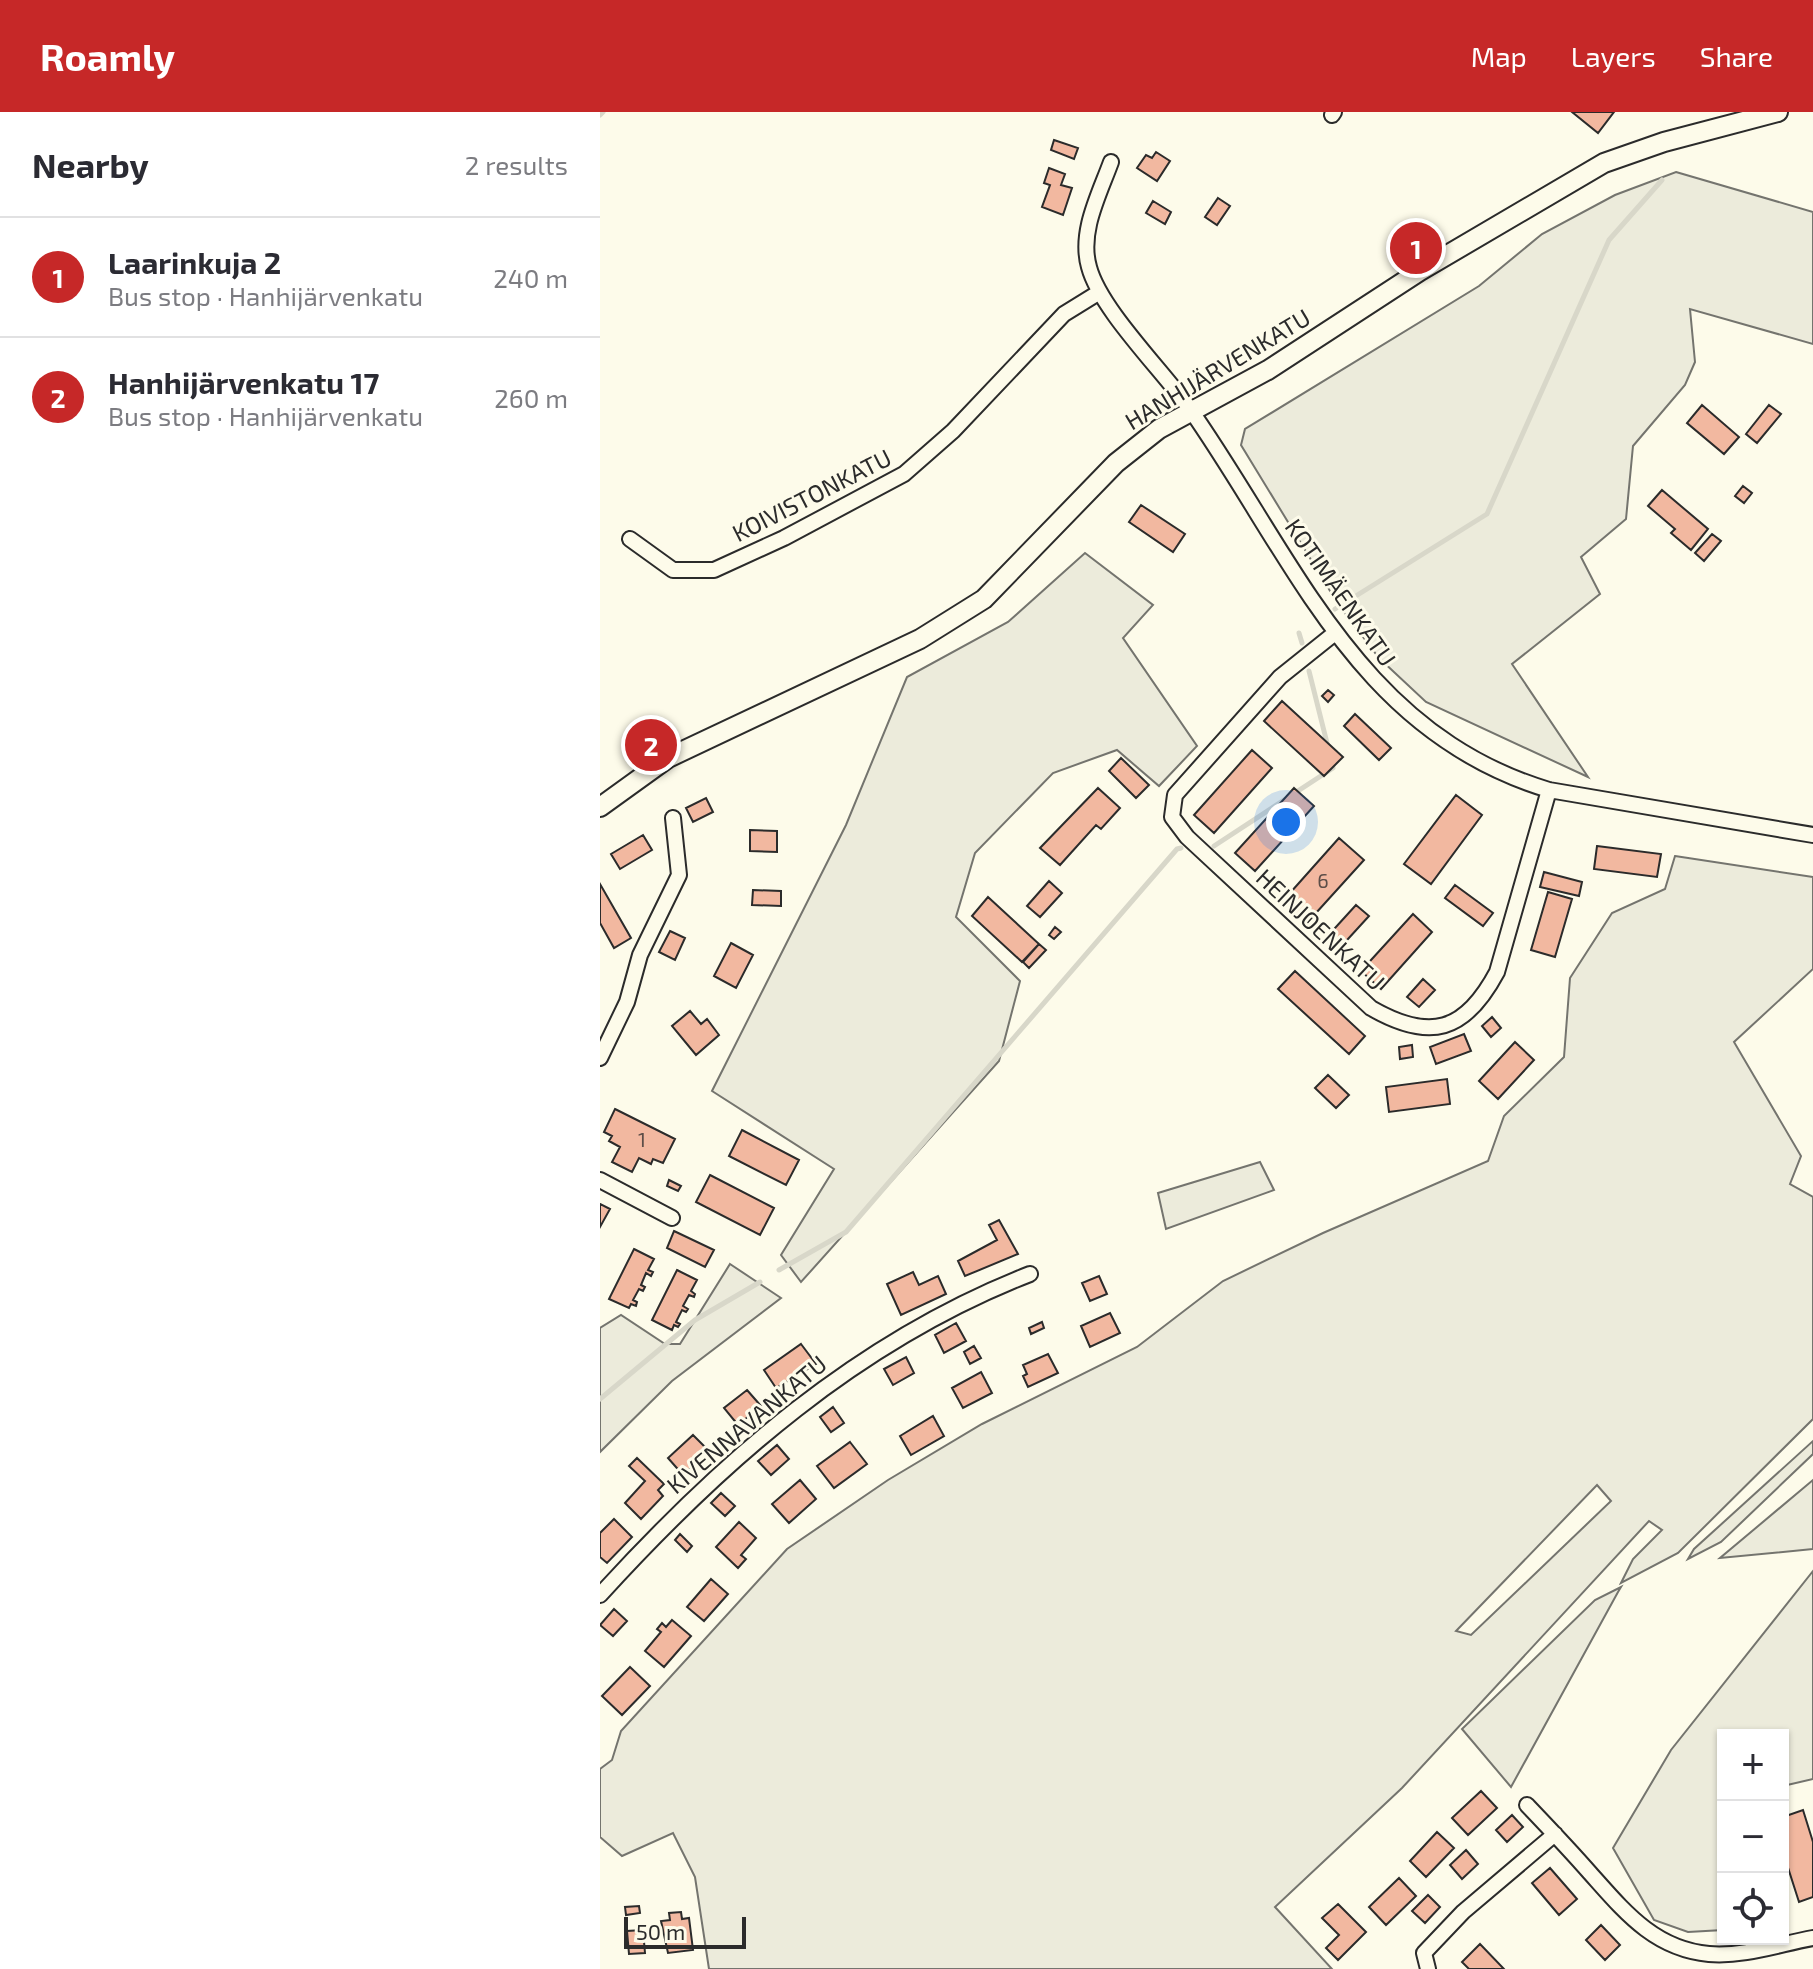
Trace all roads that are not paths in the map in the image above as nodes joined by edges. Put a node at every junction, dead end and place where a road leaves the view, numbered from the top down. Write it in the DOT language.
graph roads {
  1 [pos="1778,112"];
  2 [pos="1111,162"];
  3 [pos="1098,293"];
  4 [pos="1192,412"];
  5 [pos="630,539"];
  6 [pos="1335,633"];
  7 [pos="1549,790"];
  8 [pos="600,807"];
  9 [pos="673,818"];
  10 [pos="1813,835"];
  11 [pos="600,1058"];
  12 [pos="600,1180"];
  13 [pos="672,1218"];
  14 [pos="1030,1274"];
  15 [pos="600,1595"];
  16 [pos="1527,1805"];
  17 [pos="1555,1834"];
  18 [pos="1813,1938"];
  19 [pos="1726,1954"];
  20 [pos="1428,1969"];
  21 [pos="1730,1969"];
  1 -- 4 [label="street, HANHIJÄRVENKATU"];
  2 -- 3 [label="street, KOTIMÄENKATU"];
  3 -- 4 [label="street, KOTIMÄENKATU"];
  3 -- 5 [label="street, KOIVISTONKATU"];
  4 -- 6 [label="street, KOTIMÄENKATU"];
  4 -- 8 [label="street, HANHIJÄRVENKATU"];
  6 -- 7 [label="street, KOTIMÄENKATU"];
  6 -- 7 [label="street, HEINJOENKATU"];
  7 -- 10 [label="street, KOTIMÄENKATU"];
  9 -- 11 [label="street"];
  12 -- 13 [label="street"];
  14 -- 15 [label="street, KIVENNAVANKATU"];
  16 -- 17 [label="street"];
  17 -- 19 [label="street"];
  17 -- 20 [label="street"];
  18 -- 19 [label="street"];
  19 -- 21 [label="street"];
}
